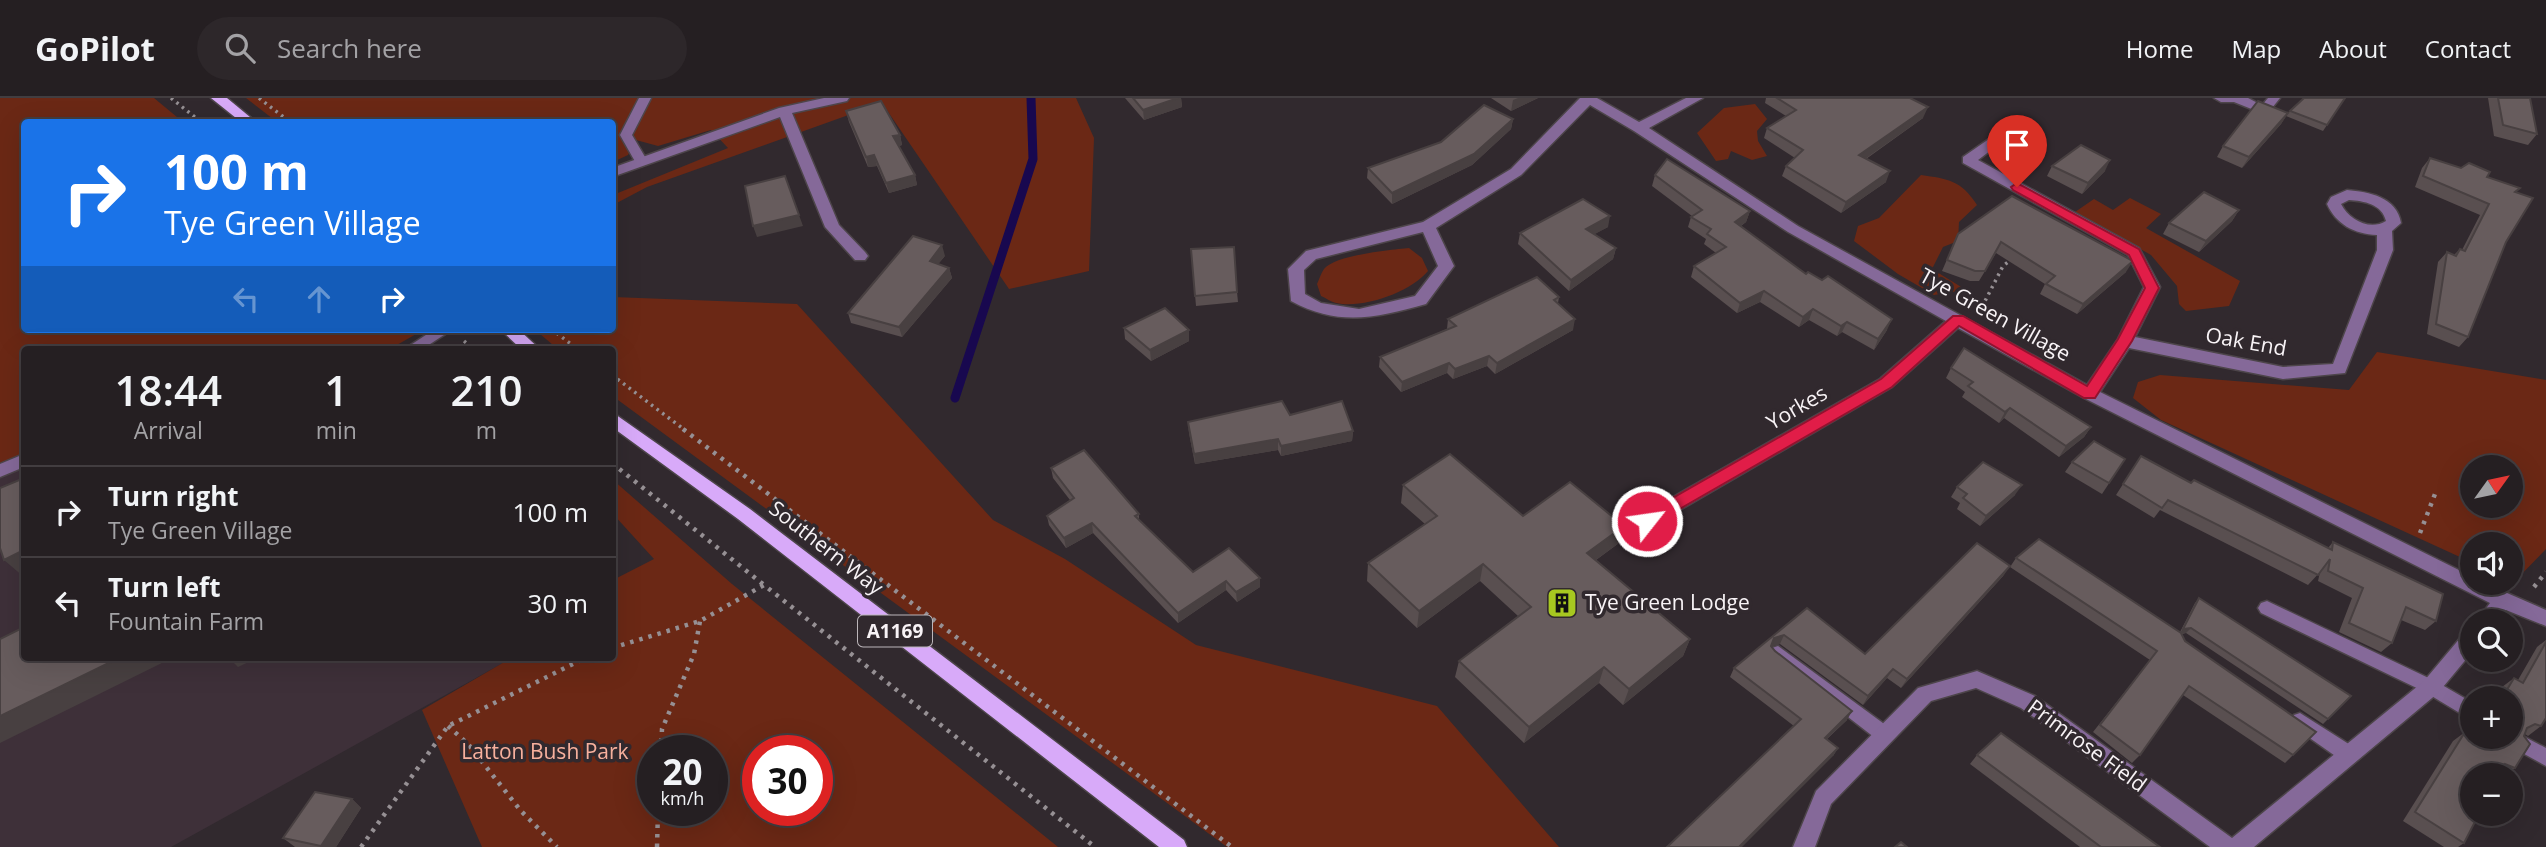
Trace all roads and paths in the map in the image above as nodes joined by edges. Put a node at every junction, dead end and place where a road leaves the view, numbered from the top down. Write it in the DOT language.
graph roads {
  1 [pos="171,98"];
  2 [pos="218,98"];
  3 [pos="259,98"];
  4 [pos="842,98"];
  5 [pos="1587,98"];
  6 [pos="1696,98"];
  7 [pos="2221,98"];
  8 [pos="640,100"];
  9 [pos="2269,104"];
  10 [pos="784,111"];
  11 [pos="197,119"];
  12 [pos="245,119"];
  13 [pos="286,119"];
  14 [pos="1639,128"];
  15 [pos="2004,135"];
  16 [pos="642,162"];
  17 [pos="616,172"];
  18 [pos="1428,226"];
  19 [pos="2384,230"];
  20 [pos="2022,251"];
  21 [pos="860,256"];
  22 [pos="1965,323"];
  23 [pos="439,333"];
  24 [pos="513,333"];
  25 [pos="556,333"];
  26 [pos="2125,341"];
  27 [pos="417,346"];
  28 [pos="528,346"];
  29 [pos="574,346"];
  30 [pos="616,378"];
  31 [pos="2090,394"];
  32 [pos="616,427"];
  33 [pos="21,461"];
  34 [pos="616,466"];
  35 [pos="0,471"];
  36 [pos="2435,494"];
  37 [pos="1647,521"];
  38 [pos="2412,555"];
  39 [pos="764,585"];
  40 [pos="2502,601"];
  41 [pos="2267,608"];
  42 [pos="2496,609"];
  43 [pos="2546,618"];
  44 [pos="700,621"];
  45 [pos="616,647"];
  46 [pos="2460,652"];
  47 [pos="1778,653"];
  48 [pos="579,661"];
  49 [pos="2431,687"];
  50 [pos="2460,705"];
  51 [pos="2283,710"];
  52 [pos="449,726"];
  53 [pos="662,735"];
  54 [pos="1885,735"];
  55 [pos="2523,744"];
  56 [pos="2348,754"];
  57 [pos="2546,758"];
  58 [pos="658,826"];
  59 [pos="361,847"];
  60 [pos="557,847"];
  61 [pos="657,847"];
  62 [pos="1095,847"];
  63 [pos="1176,847"];
  64 [pos="1232,847"];
  65 [pos="1804,847"];
  66 [pos="2227,847"];
  67 [pos="2238,847"];
  1 -- 11 [label="path"];
  2 -- 12 [label="main road"];
  3 -- 13 [label="path"];
  4 -- 10 [label="street"];
  5 -- 14 [label="street, Tye Green Village"];
  5 -- 18 [label="street, Tye Green Village"];
  6 -- 14 [label="street"];
  7 -- 9 [label="street"];
  8 -- 16 [label="lane"];
  10 -- 16 [label="street"];
  10 -- 21 [label="street"];
  14 -- 22 [label="street, Tye Green Village"];
  15 -- 26 [label="street"];
  16 -- 17 [label="street"];
  18 -- 18 [label="street, Tye Green Village"];
  19 -- 26 [label="street, Oak End"];
  20 -- 22 [label="path"];
  22 -- 31 [label="street, Tye Green Village"];
  22 -- 37 [label="street, Yorkes"];
  23 -- 27 [label="lane"];
  24 -- 28 [label="main road"];
  25 -- 29 [label="path"];
  26 -- 31 [label="street"];
  30 -- 64 [label="path"];
  31 -- 38 [label="street, Tye Green Village"];
  32 -- 63 [label="main road, Southern Way / A1169"];
  33 -- 35 [label="lane"];
  34 -- 39 [label="path"];
  36 -- 38 [label="path"];
  38 -- 40 [label="street, Tye Green Village"];
  39 -- 44 [label="path"];
  39 -- 62 [label="path"];
  40 -- 42 [label="street"];
  40 -- 43 [label="street, Tye Green Village"];
  41 -- 49 [label="lane"];
  44 -- 45 [label="path"];
  44 -- 53 [label="path"];
  46 -- 49 [label="street"];
  47 -- 54 [label="lane"];
  48 -- 52 [label="path"];
  49 -- 50 [label="lane"];
  49 -- 56 [label="street"];
  51 -- 56 [label="lane"];
  52 -- 59 [label="path"];
  52 -- 60 [label="path"];
  54 -- 65 [label="street, Primrose Field"];
  54 -- 66 [label="street, Primrose Field"];
  55 -- 57 [label="lane"];
  56 -- 67 [label="street"];
  58 -- 61 [label="path"];
}
